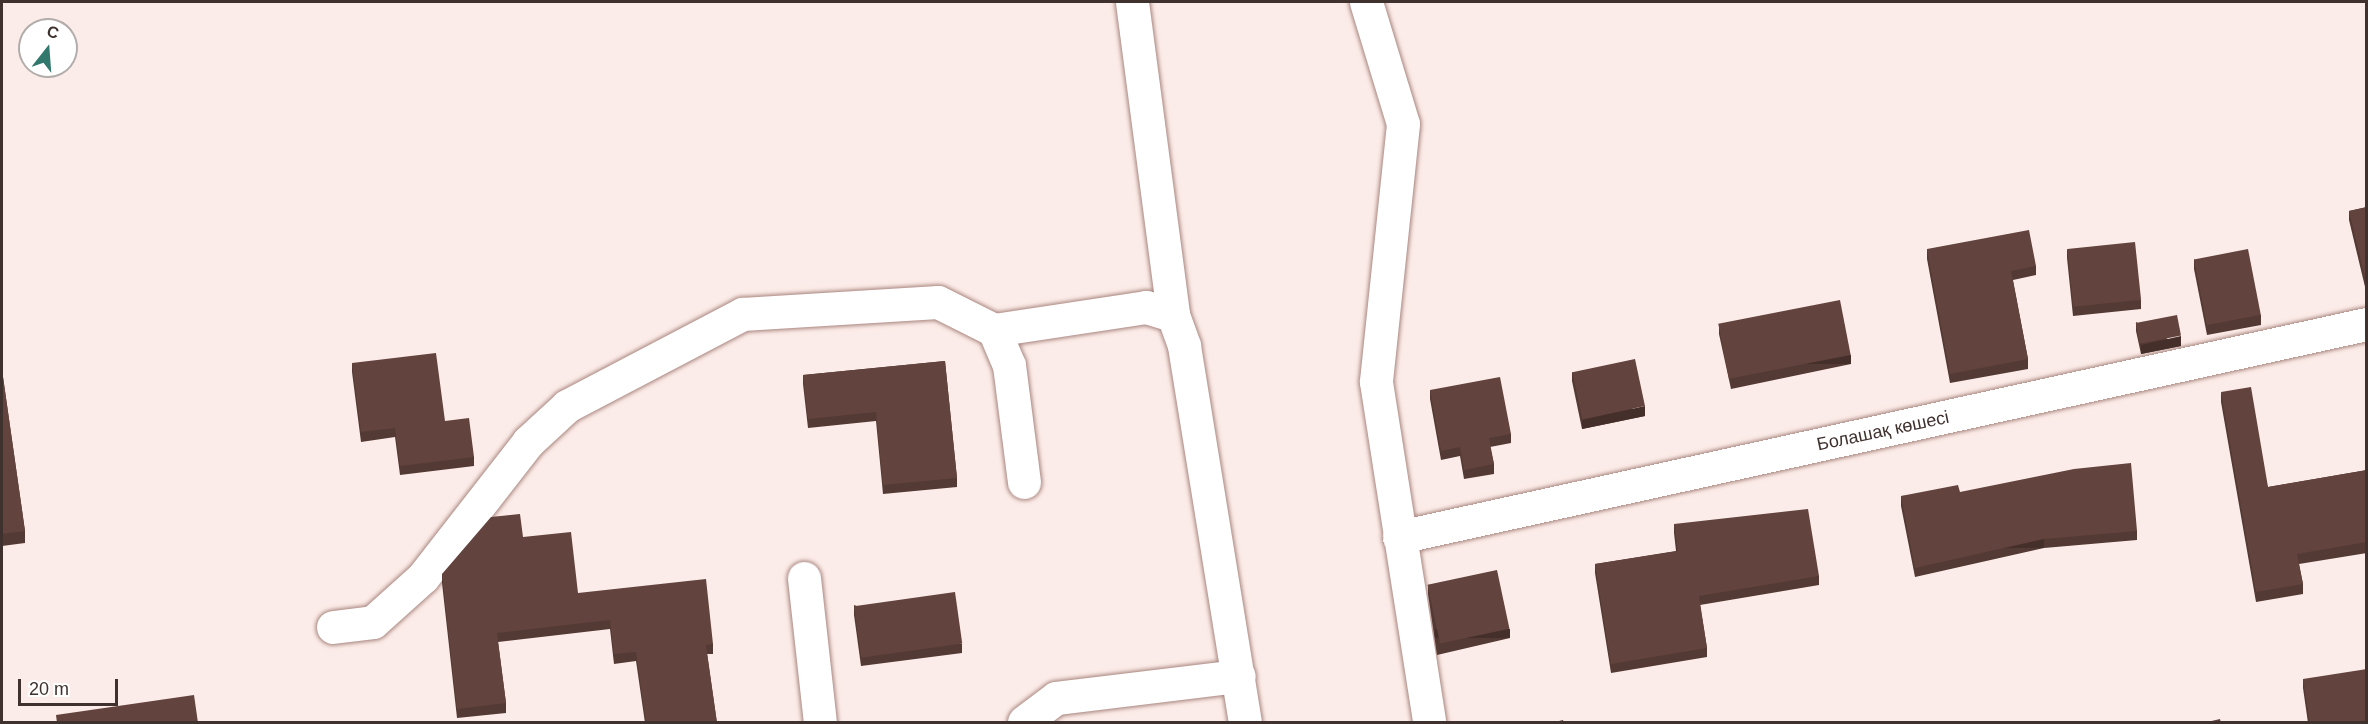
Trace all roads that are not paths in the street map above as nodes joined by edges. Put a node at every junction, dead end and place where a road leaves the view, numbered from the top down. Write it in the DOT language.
graph roads {
  1 [pos="1132,2"];
  2 [pos="1366,2"];
  3 [pos="1173,315"];
  4 [pos="2367,324"];
  5 [pos="994,330"];
  6 [pos="1024,482"];
  7 [pos="1399,537"];
  8 [pos="804,578"];
  9 [pos="333,627"];
  10 [pos="1239,676"];
  11 [pos="820,723"];
  12 [pos="1024,723"];
  13 [pos="1245,723"];
  14 [pos="1429,723"];
  1 -- 3 [label="street"];
  2 -- 7 [label="street"];
  3 -- 5 [label="street"];
  3 -- 10 [label="street"];
  4 -- 7 [label="street, Болашақ көшесі"];
  5 -- 6 [label="street"];
  5 -- 9 [label="street"];
  7 -- 14 [label="street"];
  8 -- 11 [label="street"];
  10 -- 12 [label="street"];
  10 -- 13 [label="street"];
}
